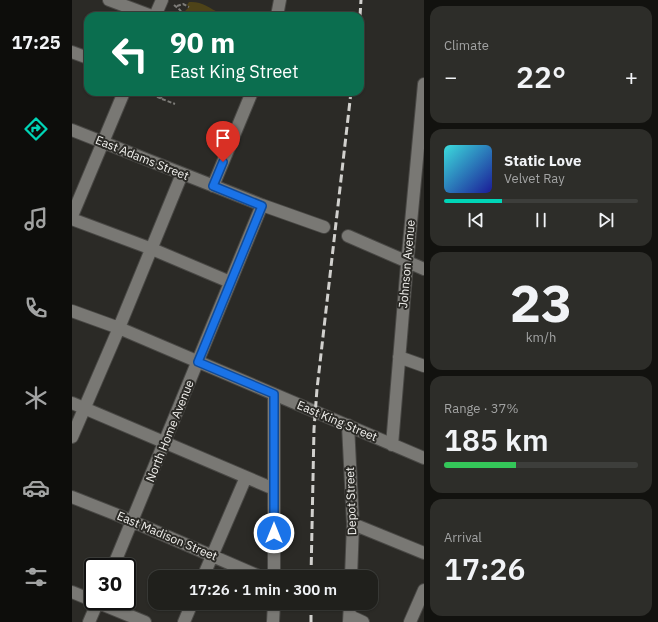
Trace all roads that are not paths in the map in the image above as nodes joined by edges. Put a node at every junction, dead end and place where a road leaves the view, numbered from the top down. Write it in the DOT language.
graph roads {
  1 [pos="109,0"];
  2 [pos="162,0"];
  3 [pos="280,0"];
  4 [pos="142,12"];
  5 [pos="155,12"];
  6 [pos="278,12"];
  7 [pos="72,52"];
  8 [pos="84,56"];
  9 [pos="424,84"];
  10 [pos="122,96"];
  11 [pos="250,96"];
  12 [pos="72,130"];
  13 [pos="103,142"];
  14 [pos="182,174"];
  15 [pos="420,176"];
  16 [pos="213,186"];
  17 [pos="262,206"];
  18 [pos="72,216"];
  19 [pos="72,220"];
  20 [pos="324,228"];
  21 [pos="348,236"];
  22 [pos="152,249"];
  23 [pos="408,262"];
  24 [pos="424,269"];
  25 [pos="230,282"];
  26 [pos="72,311"];
  27 [pos="119,328"];
  28 [pos="399,357"];
  29 [pos="198,362"];
  30 [pos="424,366"];
  31 [pos="274,394"];
  32 [pos="72,403"];
  33 [pos="85,408"];
  34 [pos="348,426"];
  35 [pos="72,437"];
  36 [pos="165,442"];
  37 [pos="392,445"];
  38 [pos="424,458"];
  39 [pos="246,477"];
  40 [pos="274,489"];
  41 [pos="72,497"];
  42 [pos="132,522"];
  43 [pos="353,524"];
  44 [pos="424,553"];
  45 [pos="212,555"];
  46 [pos="117,558"];
  47 [pos="205,570"];
  48 [pos="245,570"];
  49 [pos="274,570"];
  50 [pos="351,570"];
  51 [pos="424,590"];
  52 [pos="72,592"];
  53 [pos="84,597"];
  54 [pos="94,610"];
  55 [pos="117,610"];
  56 [pos="189,610"];
  57 [pos="274,610"];
  58 [pos="349,619"];
  59 [pos="89,622"];
  60 [pos="145,622"];
  61 [pos="184,622"];
  62 [pos="273,622"];
  63 [pos="363,622"];
  64 [pos="410,622"];
  1 -- 4 [label="street"];
  2 -- 5 [label="street"];
  3 -- 6 [label="street"];
  7 -- 8 [label="street"];
  9 -- 15 [label="street, Johnson Avenue"];
  10 -- 13 [label="street"];
  11 -- 16 [label="street"];
  12 -- 13 [label="street, East Adams Street"];
  13 -- 14 [label="street, East Adams Street"];
  13 -- 18 [label="street"];
  14 -- 16 [label="street, East Adams Street"];
  14 -- 22 [label="street"];
  15 -- 23 [label="street, Johnson Avenue"];
  16 -- 17 [label="street, East Adams Street"];
  17 -- 20 [label="street, East Adams Street"];
  17 -- 25 [label="street, North Home Avenue"];
  19 -- 22 [label="street"];
  21 -- 23 [label="street"];
  22 -- 25 [label="street"];
  22 -- 27 [label="street"];
  23 -- 24 [label="street"];
  23 -- 28 [label="street, Johnson Avenue"];
  25 -- 29 [label="street, North Home Avenue"];
  26 -- 27 [label="street, East King Street"];
  27 -- 29 [label="street, East King Street"];
  27 -- 33 [label="street"];
  28 -- 30 [label="street"];
  28 -- 37 [label="street, Johnson Avenue"];
  29 -- 31 [label="street, East King Street"];
  29 -- 36 [label="street, North Home Avenue"];
  31 -- 34 [label="street, East King Street"];
  31 -- 40 [label="street"];
  32 -- 33 [label="street"];
  33 -- 35 [label="street"];
  33 -- 36 [label="street"];
  34 -- 37 [label="street, East King Street"];
  34 -- 43 [label="street, Depot Street"];
  36 -- 39 [label="street"];
  36 -- 42 [label="street, North Home Avenue"];
  37 -- 38 [label="street, East King Street"];
  39 -- 40 [label="street"];
  39 -- 45 [label="street"];
  40 -- 49 [label="street"];
  41 -- 42 [label="street, East Madison Street"];
  42 -- 45 [label="street, East Madison Street"];
  42 -- 46 [label="street, North Home Avenue"];
  43 -- 44 [label="street"];
  43 -- 50 [label="street, Depot Street"];
  45 -- 47 [label="street"];
  45 -- 48 [label="street, East Madison Street"];
  51 -- 64 [label="street"];
  52 -- 53 [label="street"];
  54 -- 59 [label="street"];
  55 -- 60 [label="street"];
  56 -- 61 [label="street"];
  57 -- 62 [label="street"];
  58 -- 63 [label="street"];
}
